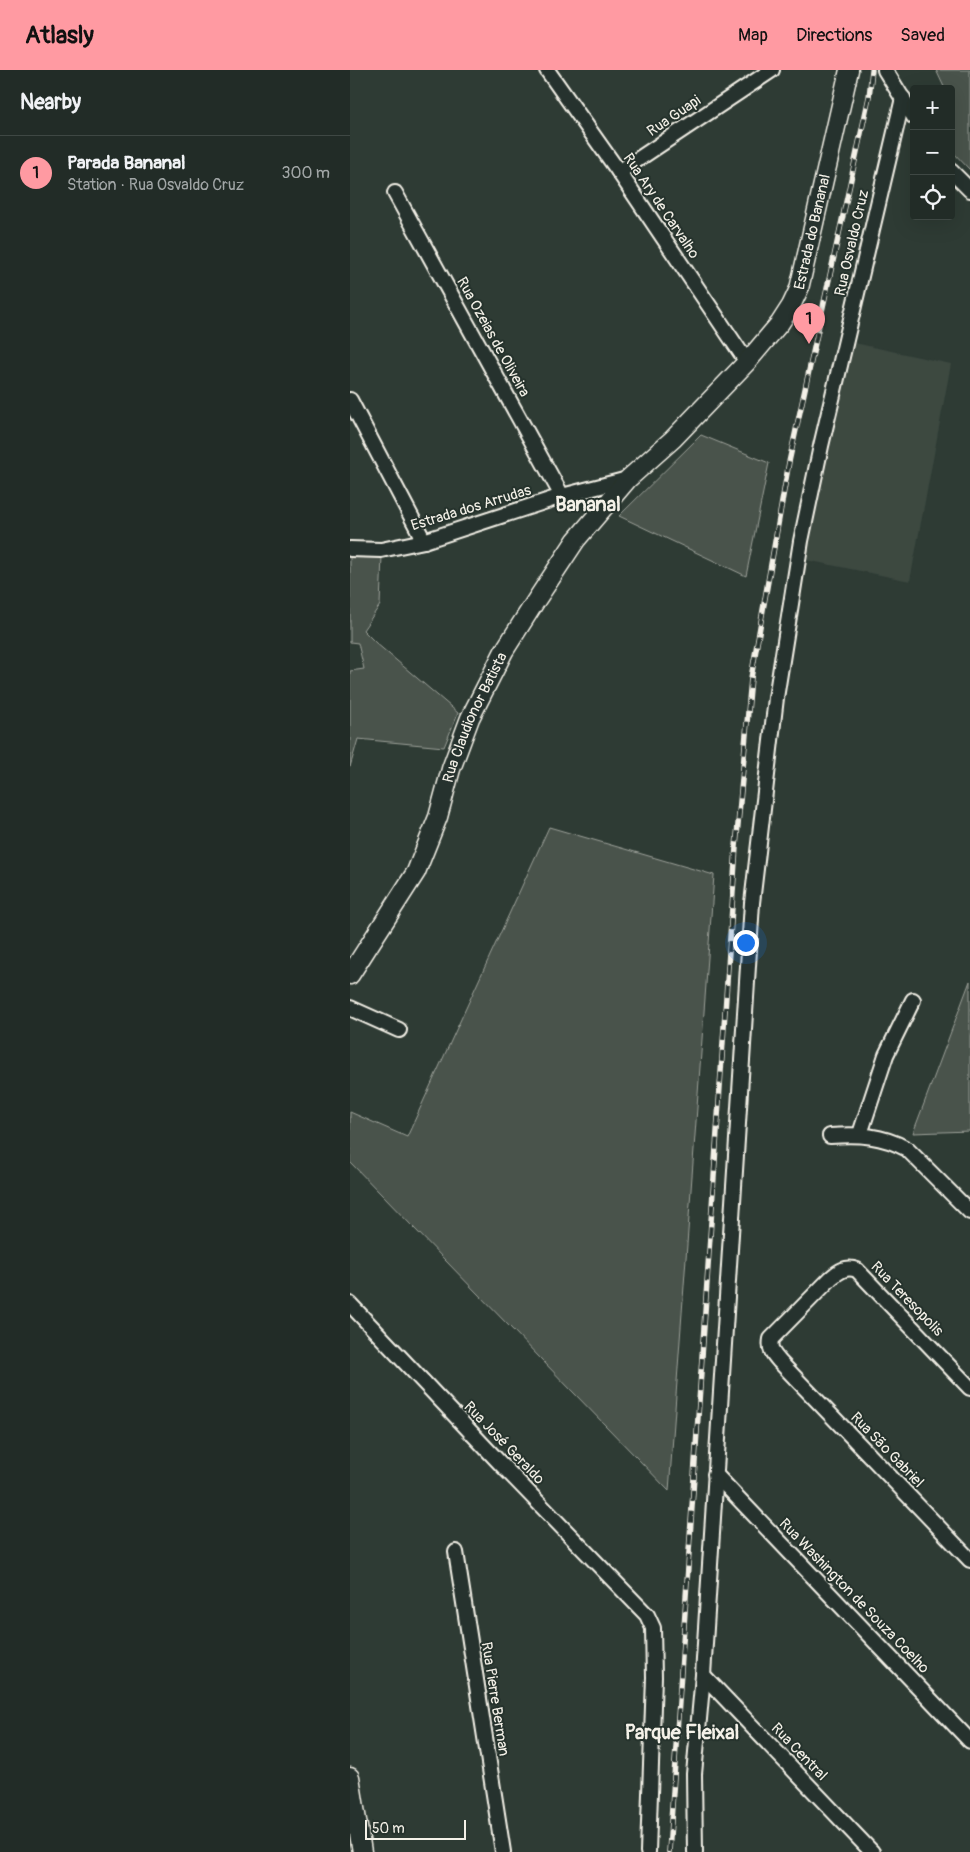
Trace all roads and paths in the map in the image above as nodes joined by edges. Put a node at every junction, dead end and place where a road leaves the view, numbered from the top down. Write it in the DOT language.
graph roads {
  1 [pos="547,70"];
  2 [pos="772,70"];
  3 [pos="849,70"];
  4 [pos="884,70"];
  5 [pos="903,98"];
  6 [pos="910,110"];
  7 [pos="619,172"];
  8 [pos="955,175"];
  9 [pos="970,190"];
  10 [pos="395,193"];
  11 [pos="747,362"];
  12 [pos="350,400"];
  13 [pos="628,479"];
  14 [pos="562,496"];
  15 [pos="424,541"];
  16 [pos="350,549"];
  17 [pos="350,975"];
  18 [pos="913,1000"];
  19 [pos="350,1008"];
  20 [pos="399,1030"];
  21 [pos="860,1134"];
  22 [pos="830,1136"];
  23 [pos="970,1212"];
  24 [pos="350,1304"];
  25 [pos="780,1362"];
  26 [pos="970,1388"];
  27 [pos="715,1474"];
  28 [pos="456,1552"];
  29 [pos="970,1560"];
  30 [pos="702,1675"];
  31 [pos="970,1741"];
  32 [pos="350,1777"];
  33 [pos="362,1852"];
  34 [pos="502,1852"];
  35 [pos="648,1852"];
  36 [pos="695,1852"];
  37 [pos="872,1852"];
  1 -- 7 [label="street, Rua Ary de Carvalho"];
  2 -- 7 [label="street, Rua Guapi"];
  3 -- 11 [label="main road, Estrada do Bananal"];
  4 -- 5 [label="street"];
  5 -- 6 [label="street"];
  5 -- 27 [label="street, Rua Osvaldo Cruz"];
  7 -- 11 [label="street, Rua Ary de Carvalho"];
  8 -- 9 [label="street"];
  10 -- 14 [label="street, Rua Ozeias de Oliveira"];
  11 -- 13 [label="main road, Estrada do Bananal"];
  12 -- 15 [label="street"];
  13 -- 14 [label="street, Estrada dos Arrudas"];
  13 -- 17 [label="main road, Rua Claudionor Batista"];
  14 -- 15 [label="street, Estrada dos Arrudas"];
  15 -- 16 [label="street, Estrada dos Arrudas"];
  18 -- 21 [label="street"];
  19 -- 20 [label="street"];
  21 -- 22 [label="street"];
  21 -- 23 [label="street"];
  24 -- 35 [label="street, Rua José Geraldo"];
  25 -- 26 [label="street, Rua Teresopolis"];
  25 -- 29 [label="street, Rua São Gabriel"];
  27 -- 30 [label="street, Rua Osvaldo Cruz"];
  27 -- 31 [label="street, Rua Washington de Souza Coelho"];
  28 -- 34 [label="street, Rua Pierre Berman"];
  30 -- 36 [label="street, Rua Osvaldo Cruz"];
  30 -- 37 [label="street, Rua Central"];
  32 -- 33 [label="main road"];
}
